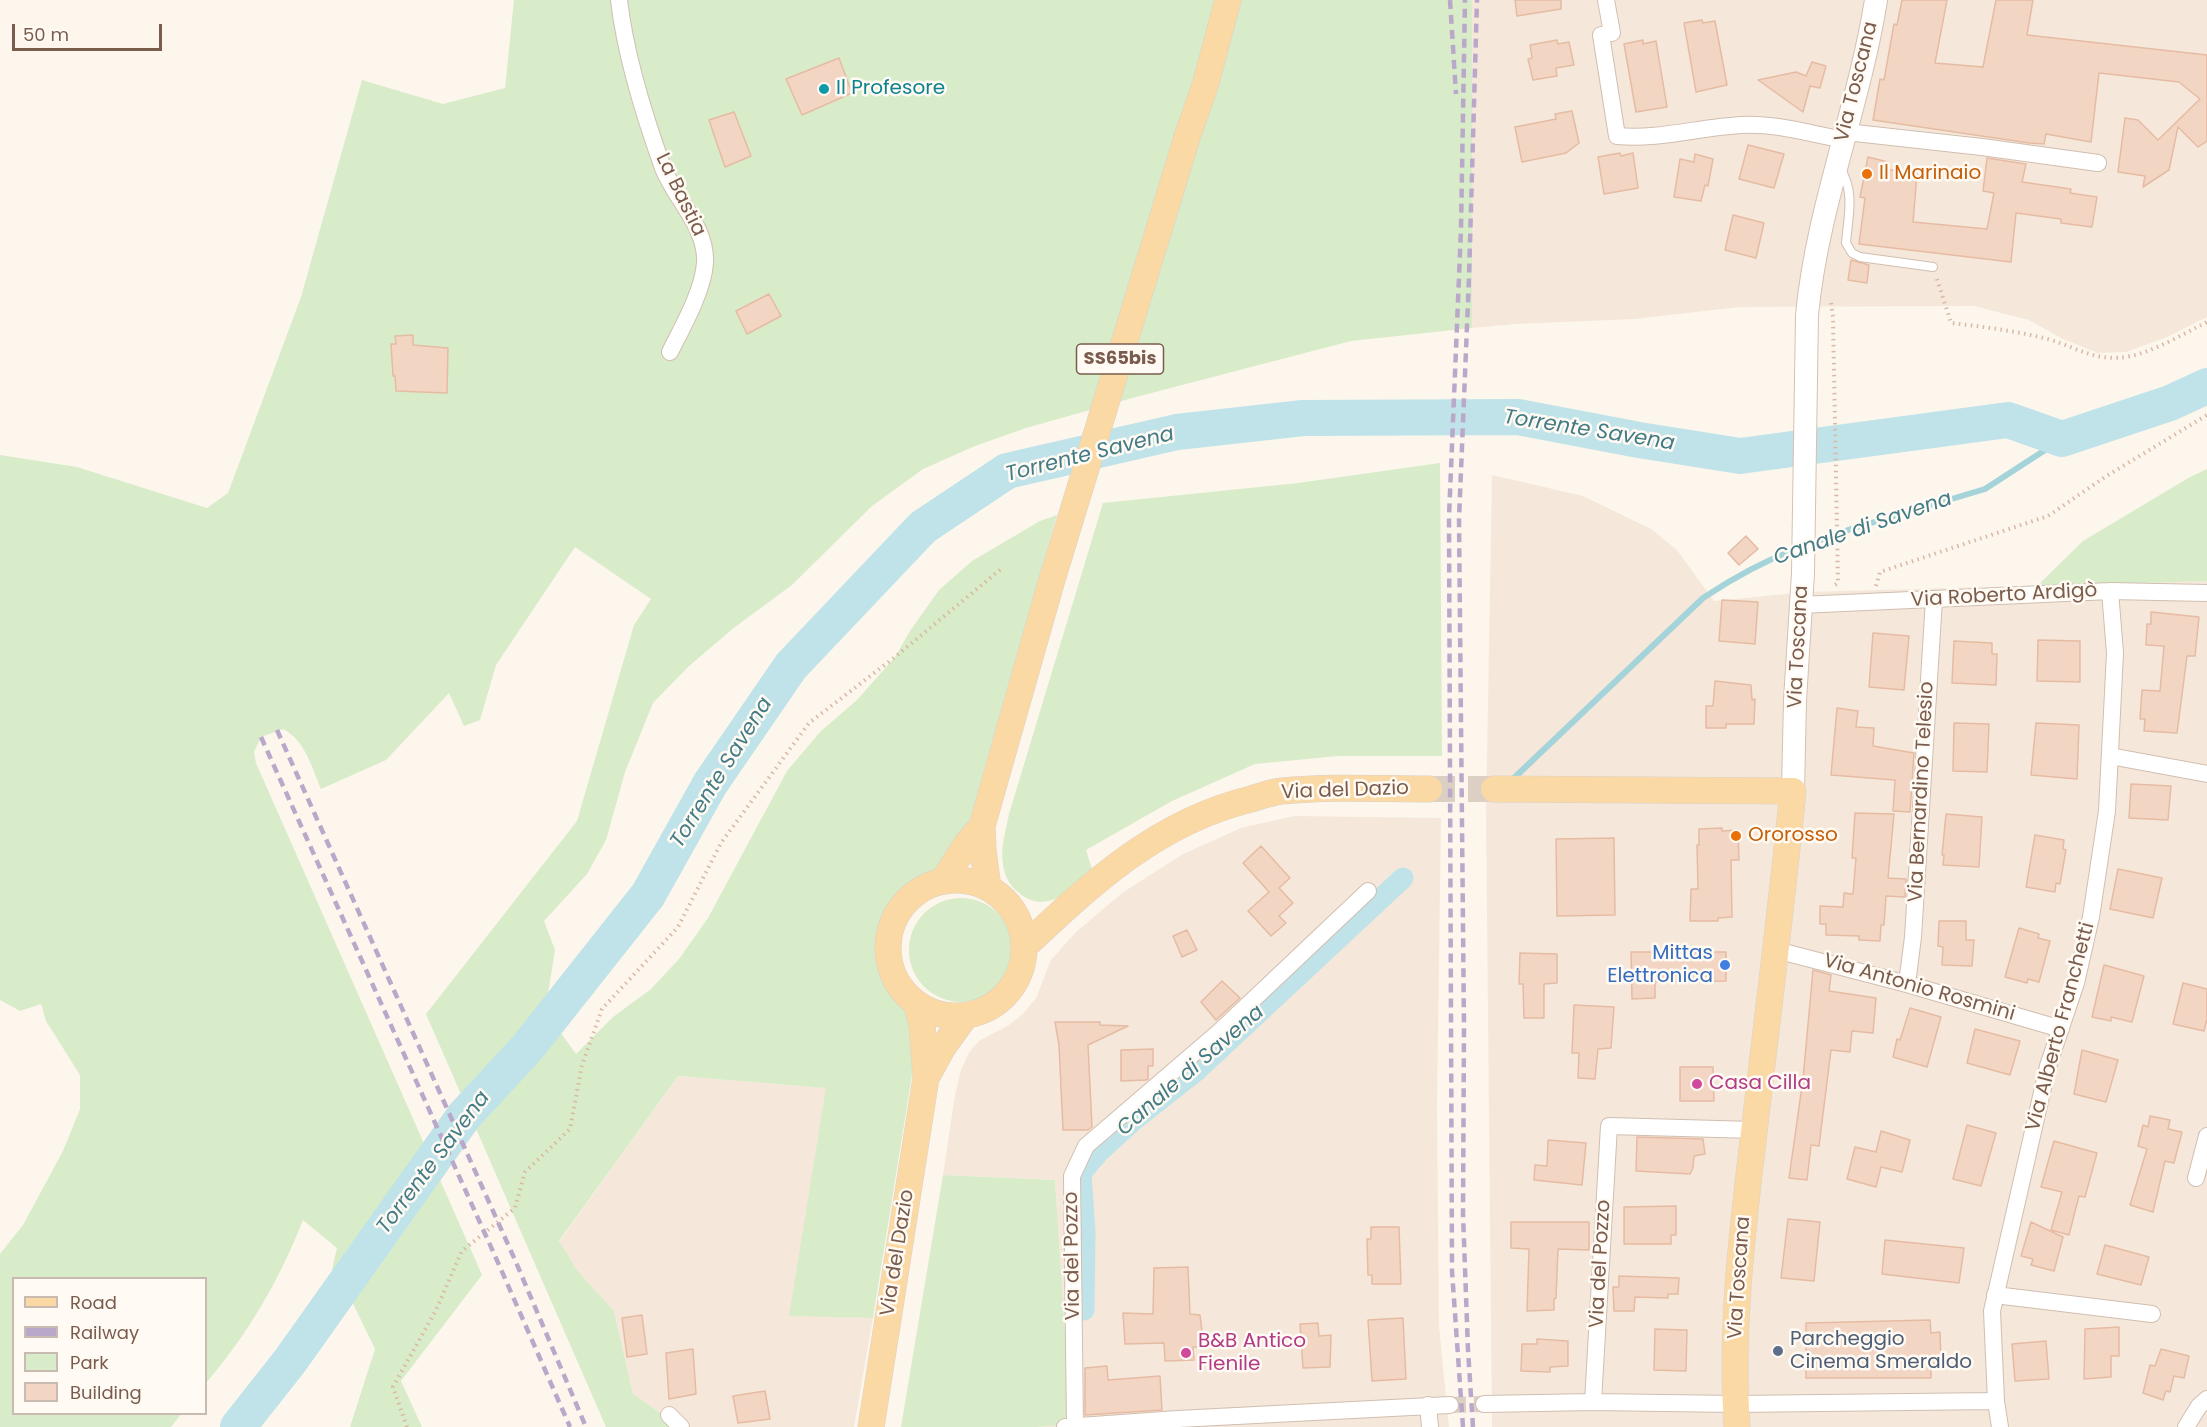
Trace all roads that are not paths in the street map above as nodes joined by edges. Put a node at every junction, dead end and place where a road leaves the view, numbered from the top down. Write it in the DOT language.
graph roads {
  1 [pos="619,0"];
  2 [pos="1228,0"];
  3 [pos="1606,0"];
  4 [pos="1876,0"];
  5 [pos="1845,136"];
  6 [pos="2098,163"];
  7 [pos="1837,165"];
  8 [pos="1933,267"];
  9 [pos="670,352"];
  10 [pos="2110,591"];
  11 [pos="2207,593"];
  12 [pos="1934,599"];
  13 [pos="1800,605"];
  14 [pos="2110,756"];
  15 [pos="2207,774"];
  16 [pos="1429,789"];
  17 [pos="1494,789"];
  18 [pos="1793,791"];
  19 [pos="982,826"];
  20 [pos="943,881"];
  21 [pos="988,888"];
  22 [pos="1368,891"];
  23 [pos="1074,900"];
  24 [pos="1011,908"];
  25 [pos="1024,947"];
  26 [pos="1776,950"];
  27 [pos="1907,984"];
  28 [pos="917,1004"];
  29 [pos="966,1015"];
  30 [pos="2061,1029"];
  31 [pos="926,1078"];
  32 [pos="1754,1130"];
  33 [pos="2207,1136"];
  34 [pos="2196,1179"];
  35 [pos="1995,1295"];
  36 [pos="2152,1314"];
  37 [pos="2207,1399"];
  38 [pos="1996,1401"];
  39 [pos="1593,1402"];
  40 [pos="1484,1404"];
  41 [pos="1428,1405"];
  42 [pos="1450,1405"];
  43 [pos="669,1415"];
  44 [pos="1736,1415"];
  45 [pos="1070,1426"];
  46 [pos="681,1427"];
  47 [pos="870,1427"];
  48 [pos="1430,1427"];
  49 [pos="2000,1427"];
  50 [pos="2186,1427"];
  1 -- 9 [label="street, La Bastia"];
  2 -- 19 [label="main road, SS65bis"];
  3 -- 5 [label="street"];
  4 -- 5 [label="main road, Via Toscana"];
  5 -- 6 [label="street"];
  5 -- 7 [label="main road, Via Toscana"];
  7 -- 8 [label="lane, Via Toscana"];
  7 -- 13 [label="main road, Via Toscana"];
  10 -- 11 [label="street, Via Roberto Ardigò"];
  10 -- 12 [label="street, Via Roberto Ardigò"];
  10 -- 14 [label="street, Via Alberto Franchetti"];
  12 -- 13 [label="street, Via Roberto Ardigò"];
  12 -- 27 [label="street, Via Bernardino Telesio"];
  13 -- 18 [label="main road, Via Toscana"];
  14 -- 15 [label="street"];
  14 -- 30 [label="street, Via Alberto Franchetti"];
  16 -- 23 [label="main road, Via del Dazio"];
  17 -- 18 [label="main road"];
  18 -- 26 [label="main road, Via Toscana"];
  19 -- 20 [label="main road, SS65bis"];
  19 -- 21 [label="main road, SS65bis"];
  20 -- 21 [label="main road"];
  20 -- 28 [label="main road"];
  21 -- 24 [label="main road"];
  22 -- 45 [label="street, Via del Pozzo"];
  23 -- 24 [label="main road, Via del Dazio"];
  23 -- 25 [label="main road, Via del Dazio"];
  24 -- 25 [label="main road"];
  25 -- 29 [label="main road"];
  26 -- 27 [label="street, Via Antonio Rosmini"];
  26 -- 32 [label="main road, Via Toscana"];
  27 -- 30 [label="street, Via Antonio Rosmini"];
  28 -- 29 [label="main road"];
  28 -- 31 [label="main road, Via del Dazio"];
  29 -- 31 [label="main road, Via del Dazio"];
  30 -- 35 [label="street, Via Alberto Franchetti"];
  31 -- 47 [label="main road, Via del Dazio"];
  32 -- 39 [label="street, Via del Pozzo"];
  32 -- 44 [label="main road, Via Toscana"];
  33 -- 34 [label="street"];
  35 -- 36 [label="street"];
  35 -- 38 [label="street, Via Alberto Franchetti"];
  37 -- 50 [label="street"];
  38 -- 44 [label="street"];
  38 -- 49 [label="street, Via Alberto Franchetti"];
  39 -- 40 [label="street"];
  39 -- 44 [label="street"];
  41 -- 42 [label="street, Via del Pozzo"];
  41 -- 45 [label="street, Via del Pozzo"];
  41 -- 48 [label="street"];
  43 -- 46 [label="street"];
}
